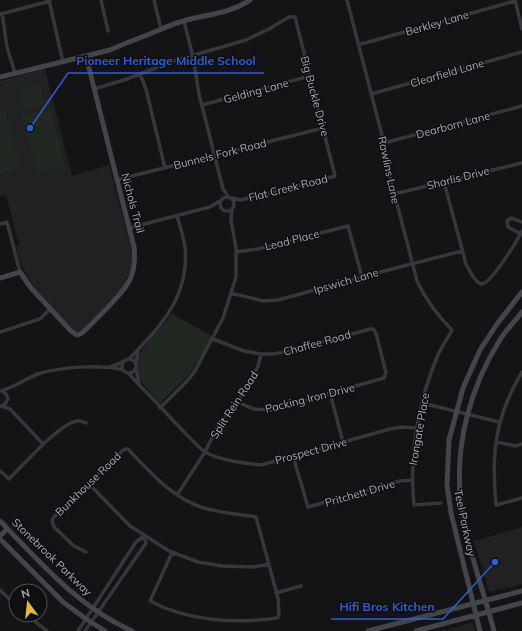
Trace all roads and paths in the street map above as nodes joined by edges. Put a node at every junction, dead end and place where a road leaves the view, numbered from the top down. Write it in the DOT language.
graph roads {
  1 [pos="50,0"];
  2 [pos="100,0"];
  3 [pos="154,0"];
  4 [pos="250,0"];
  5 [pos="347,0"];
  6 [pos="515,1"];
  7 [pos="1,14"];
  8 [pos="184,21"];
  9 [pos="522,27"];
  10 [pos="161,29"];
  11 [pos="108,31"];
  12 [pos="358,45"];
  13 [pos="522,52"];
  14 [pos="193,55"];
  15 [pos="86,56"];
  16 [pos="62,62"];
  17 [pos="15,73"];
  18 [pos="140,74"];
  19 [pos="310,76"];
  20 [pos="0,77"];
  21 [pos="94,89"];
  22 [pos="371,94"];
  23 [pos="202,105"];
  24 [pos="522,106"];
  25 [pos="323,128"];
  26 [pos="384,143"];
  27 [pos="215,155"];
  28 [pos="522,163"];
  29 [pos="165,168"];
  30 [pos="336,176"];
  31 [pos="116,180"];
  32 [pos="444,182"];
  33 [pos="223,188"];
  34 [pos="394,194"];
  35 [pos="230,197"];
  36 [pos="221,199"];
  37 [pos="241,200"];
  38 [pos="210,207"];
  39 [pos="233,208"];
  40 [pos="223,210"];
  41 [pos="177,216"];
  42 [pos="231,220"];
  43 [pos="522,222"];
  44 [pos="0,224"];
  45 [pos="129,228"];
  46 [pos="521,232"];
  47 [pos="462,251"];
  48 [pos="236,252"];
  49 [pos="412,264"];
  50 [pos="20,272"];
  51 [pos="362,277"];
  52 [pos="0,278"];
  53 [pos="231,292"];
  54 [pos="522,292"];
  55 [pos="50,309"];
  56 [pos="522,312"];
  57 [pos="452,330"];
  58 [pos="0,332"];
  59 [pos="213,339"];
  60 [pos="139,349"];
  61 [pos="261,354"];
  62 [pos="129,359"];
  63 [pos="123,362"];
  64 [pos="109,367"];
  65 [pos="136,367"];
  66 [pos="123,370"];
  67 [pos="522,372"];
  68 [pos="129,374"];
  69 [pos="383,379"];
  70 [pos="518,380"];
  71 [pos="522,381"];
  72 [pos="139,383"];
  73 [pos="12,388"];
  74 [pos="1,391"];
  75 [pos="330,393"];
  76 [pos="8,400"];
  77 [pos="238,402"];
  78 [pos="422,403"];
  79 [pos="0,406"];
  80 [pos="160,408"];
  81 [pos="10,409"];
  82 [pos="455,411"];
  83 [pos="467,415"];
  84 [pos="500,422"];
  85 [pos="86,423"];
  86 [pos="417,428"];
  87 [pos="343,442"];
  88 [pos="496,442"];
  89 [pos="43,444"];
  90 [pos="522,444"];
  91 [pos="205,452"];
  92 [pos="293,456"];
  93 [pos="0,471"];
  94 [pos="412,480"];
  95 [pos="89,484"];
  96 [pos="177,495"];
  97 [pos="522,498"];
  98 [pos="441,503"];
  99 [pos="0,521"];
  100 [pos="7,529"];
  101 [pos="0,536"];
  102 [pos="144,536"];
  103 [pos="0,539"];
  104 [pos="86,552"];
  105 [pos="175,554"];
  106 [pos="268,564"];
  107 [pos="301,586"];
  108 [pos="0,590"];
  109 [pos="522,590"];
  110 [pos="276,593"];
  111 [pos="8,598"];
  112 [pos="486,600"];
  113 [pos="522,603"];
  114 [pos="473,604"];
  115 [pos="93,609"];
  116 [pos="489,612"];
  117 [pos="98,613"];
  118 [pos="476,615"];
  119 [pos="86,619"];
  120 [pos="91,622"];
  121 [pos="36,623"];
  122 [pos="384,629"];
  123 [pos="46,631"];
  124 [pos="78,631"];
  125 [pos="85,631"];
  126 [pos="105,631"];
  127 [pos="132,631"];
  128 [pos="368,631"];
  129 [pos="416,631"];
  130 [pos="480,631"];
  131 [pos="494,631"];
  1 -- 7 [label="street"];
  1 -- 16 [label="street"];
  2 -- 11 [label="street"];
  3 -- 10 [label="street"];
  4 -- 8 [label="main road"];
  5 -- 12 [label="street, Rawlins Lane"];
  6 -- 9 [label="street"];
  6 -- 12 [label="street, Berkley Lane"];
  7 -- 17 [label="street"];
  8 -- 10 [label="main road"];
  8 -- 14 [label="street"];
  10 -- 15 [label="main road"];
  12 -- 22 [label="street, Rawlins Lane"];
  13 -- 22 [label="street, Clearfield Lane"];
  14 -- 18 [label="street"];
  14 -- 19 [label="street, Big Buckle Drive"];
  14 -- 23 [label="street"];
  15 -- 16 [label="main road"];
  15 -- 21 [label="main road, Nichols Trail"];
  16 -- 17 [label="main road"];
  17 -- 20 [label="main road"];
  18 -- 21 [label="street"];
  18 -- 29 [label="street"];
  19 -- 23 [label="street, Gelding Lane"];
  19 -- 25 [label="street, Big Buckle Drive"];
  21 -- 31 [label="main road, Nichols Trail"];
  22 -- 26 [label="street, Rawlins Lane"];
  23 -- 27 [label="street"];
  24 -- 26 [label="street, Dearborn Lane"];
  25 -- 27 [label="street, Bunnels Fork Road"];
  25 -- 30 [label="street, Big Buckle Drive"];
  26 -- 34 [label="street, Rawlins Lane"];
  27 -- 29 [label="street, Bunnels Fork Road"];
  27 -- 33 [label="street"];
  28 -- 32 [label="street, Sharlis Drive"];
  29 -- 31 [label="street, Bunnels Fork Road"];
  30 -- 37 [label="street, Flat Creek Road"];
  31 -- 45 [label="main road, Nichols Trail"];
  32 -- 34 [label="street, Sharlis Drive"];
  32 -- 47 [label="street"];
  33 -- 35 [label="street"];
  33 -- 36 [label="street"];
  34 -- 49 [label="street, Rawlins Lane"];
  35 -- 36 [label="street"];
  35 -- 37 [label="street, Flat Creek Road"];
  35 -- 39 [label="street"];
  36 -- 38 [label="street"];
  36 -- 40 [label="street"];
  37 -- 39 [label="street, Flat Creek Road"];
  38 -- 40 [label="street"];
  38 -- 41 [label="street"];
  39 -- 40 [label="street"];
  39 -- 42 [label="street"];
  40 -- 42 [label="street"];
  41 -- 45 [label="street"];
  41 -- 60 [label="street"];
  42 -- 48 [label="street"];
  43 -- 46 [label="street"];
  44 -- 50 [label="street"];
  45 -- 55 [label="main road, Nichols Trail"];
  46 -- 47 [label="street"];
  47 -- 49 [label="street, Ipswich Lane"];
  48 -- 51 [label="street, Lead Place"];
  48 -- 53 [label="street"];
  49 -- 51 [label="street, Ipswich Lane"];
  49 -- 57 [label="street, Rawlins Lane"];
  50 -- 52 [label="main road"];
  50 -- 55 [label="main road"];
  51 -- 53 [label="street, Ipswich Lane"];
  53 -- 59 [label="street"];
  54 -- 82 [label="main road, Teel Parkway"];
  55 -- 58 [label="street"];
  56 -- 83 [label="main road, Teel Parkway"];
  57 -- 78 [label="street, Irongate Place"];
  59 -- 61 [label="street, Chaffee Road"];
  59 -- 80 [label="street"];
  60 -- 62 [label="street"];
  60 -- 65 [label="street"];
  61 -- 69 [label="street, Chaffee Road"];
  61 -- 77 [label="street, Split Rein Road"];
  62 -- 63 [label="street"];
  62 -- 65 [label="street"];
  63 -- 64 [label="street"];
  63 -- 66 [label="street"];
  64 -- 66 [label="street"];
  64 -- 73 [label="street"];
  65 -- 68 [label="street"];
  65 -- 72 [label="street"];
  66 -- 68 [label="street"];
  67 -- 70 [label="street"];
  68 -- 72 [label="street"];
  69 -- 75 [label="street, Packing Iron Drive"];
  70 -- 71 [label="street"];
  70 -- 84 [label="street"];
  72 -- 80 [label="street"];
  73 -- 74 [label="street"];
  73 -- 76 [label="street"];
  74 -- 76 [label="street"];
  75 -- 77 [label="street, Packing Iron Drive"];
  75 -- 87 [label="street"];
  76 -- 79 [label="street"];
  76 -- 81 [label="street"];
  77 -- 91 [label="street, Split Rein Road"];
  78 -- 82 [label="street"];
  78 -- 86 [label="street, Irongate Place"];
  79 -- 81 [label="street"];
  80 -- 91 [label="street"];
  81 -- 89 [label="street"];
  82 -- 83 [label="street"];
  82 -- 114 [label="main road, Teel Parkway"];
  83 -- 84 [label="street"];
  83 -- 112 [label="main road, Teel Parkway"];
  84 -- 88 [label="street"];
  85 -- 89 [label="street"];
  86 -- 87 [label="street, Prospect Drive"];
  86 -- 94 [label="street, Irongate Place"];
  87 -- 92 [label="street, Prospect Drive"];
  88 -- 90 [label="street"];
  88 -- 97 [label="street"];
  89 -- 93 [label="street"];
  91 -- 92 [label="street, Prospect Drive"];
  91 -- 96 [label="street, Split Rein Road"];
  92 -- 94 [label="street, Pritchett Drive"];
  94 -- 98 [label="street, Irongate Place"];
  95 -- 96 [label="street, Bunkhouse Road"];
  95 -- 102 [label="street"];
  95 -- 104 [label="street, Bunkhouse Road"];
  96 -- 106 [label="street"];
  99 -- 100 [label="main road, Stonebrook Parkway"];
  100 -- 101 [label="main road"];
  100 -- 115 [label="main road, Stonebrook Parkway"];
  102 -- 105 [label="street"];
  102 -- 115 [label="street"];
  102 -- 117 [label="street"];
  103 -- 119 [label="main road, Stonebrook Parkway"];
  105 -- 106 [label="street"];
  105 -- 110 [label="street"];
  106 -- 110 [label="street"];
  107 -- 110 [label="street"];
  108 -- 111 [label="street"];
  109 -- 112 [label="main road"];
  112 -- 114 [label="main road"];
  112 -- 116 [label="main road, Teel Parkway"];
  113 -- 116 [label="main road"];
  114 -- 118 [label="main road, Teel Parkway"];
  114 -- 122 [label="main road"];
  115 -- 117 [label="main road, Stonebrook Parkway"];
  115 -- 119 [label="street"];
  116 -- 118 [label="main road"];
  116 -- 131 [label="main road, Teel Parkway"];
  117 -- 120 [label="street"];
  117 -- 127 [label="main road, Stonebrook Parkway"];
  118 -- 129 [label="main road"];
  118 -- 130 [label="main road, Teel Parkway"];
  119 -- 120 [label="main road, Stonebrook Parkway"];
  119 -- 124 [label="street"];
  120 -- 125 [label="street"];
  120 -- 126 [label="main road, Stonebrook Parkway"];
  121 -- 123 [label="street"];
  122 -- 128 [label="main road"];
}
